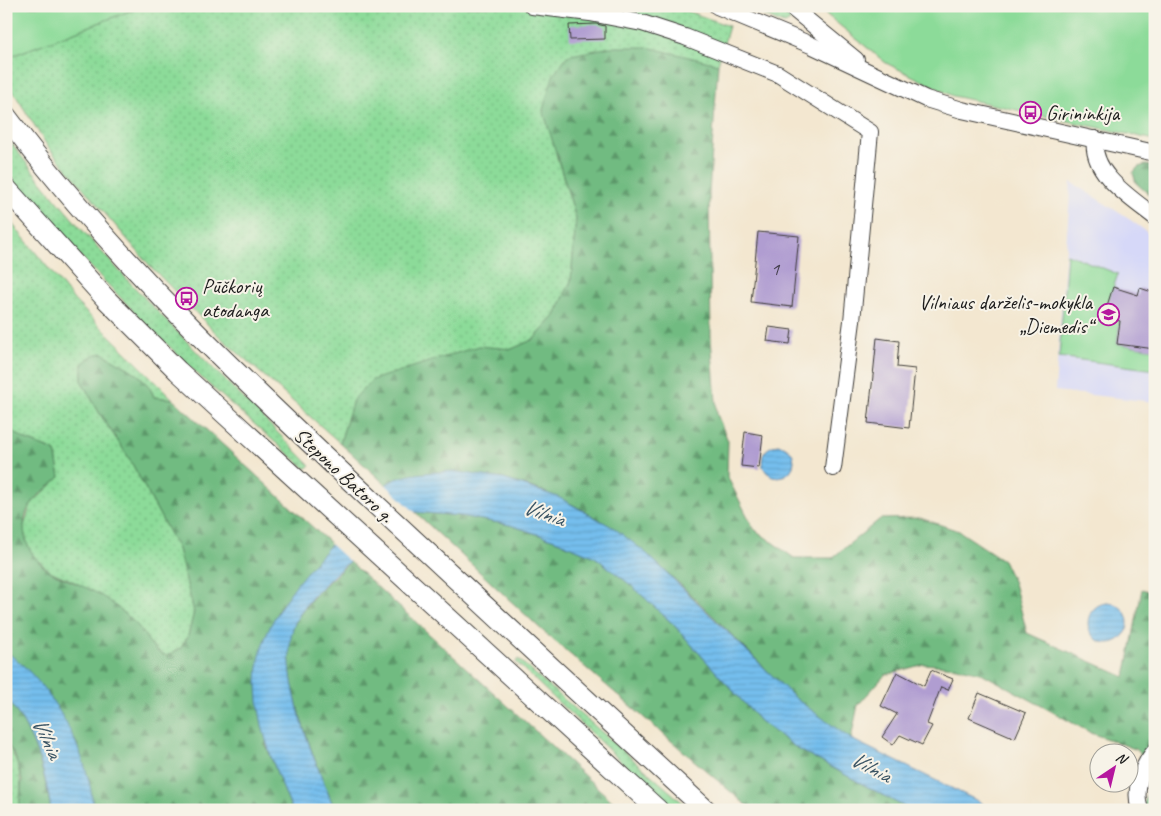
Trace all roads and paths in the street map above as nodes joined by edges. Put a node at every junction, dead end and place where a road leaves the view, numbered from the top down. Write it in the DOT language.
graph roads {
  1 [pos="532,6"];
  2 [pos="717,6"];
  3 [pos="790,6"];
  4 [pos="875,76"];
  5 [pos="6,116"];
  6 [pos="1095,139"];
  7 [pos="1155,152"];
  8 [pos="6,188"];
  9 [pos="1155,217"];
  10 [pos="833,468"];
  11 [pos="1155,751"];
  12 [pos="658,810"];
  13 [pos="706,810"];
  14 [pos="1140,810"];
  1 -- 10 [label="street"];
  2 -- 4 [label="street"];
  3 -- 4 [label="street"];
  4 -- 6 [label="street"];
  5 -- 13 [label="main road, Stepono Batoro g."];
  6 -- 7 [label="street"];
  6 -- 9 [label="street"];
  8 -- 12 [label="main road, Stepono Batoro g."];
  11 -- 14 [label="street"];
}
